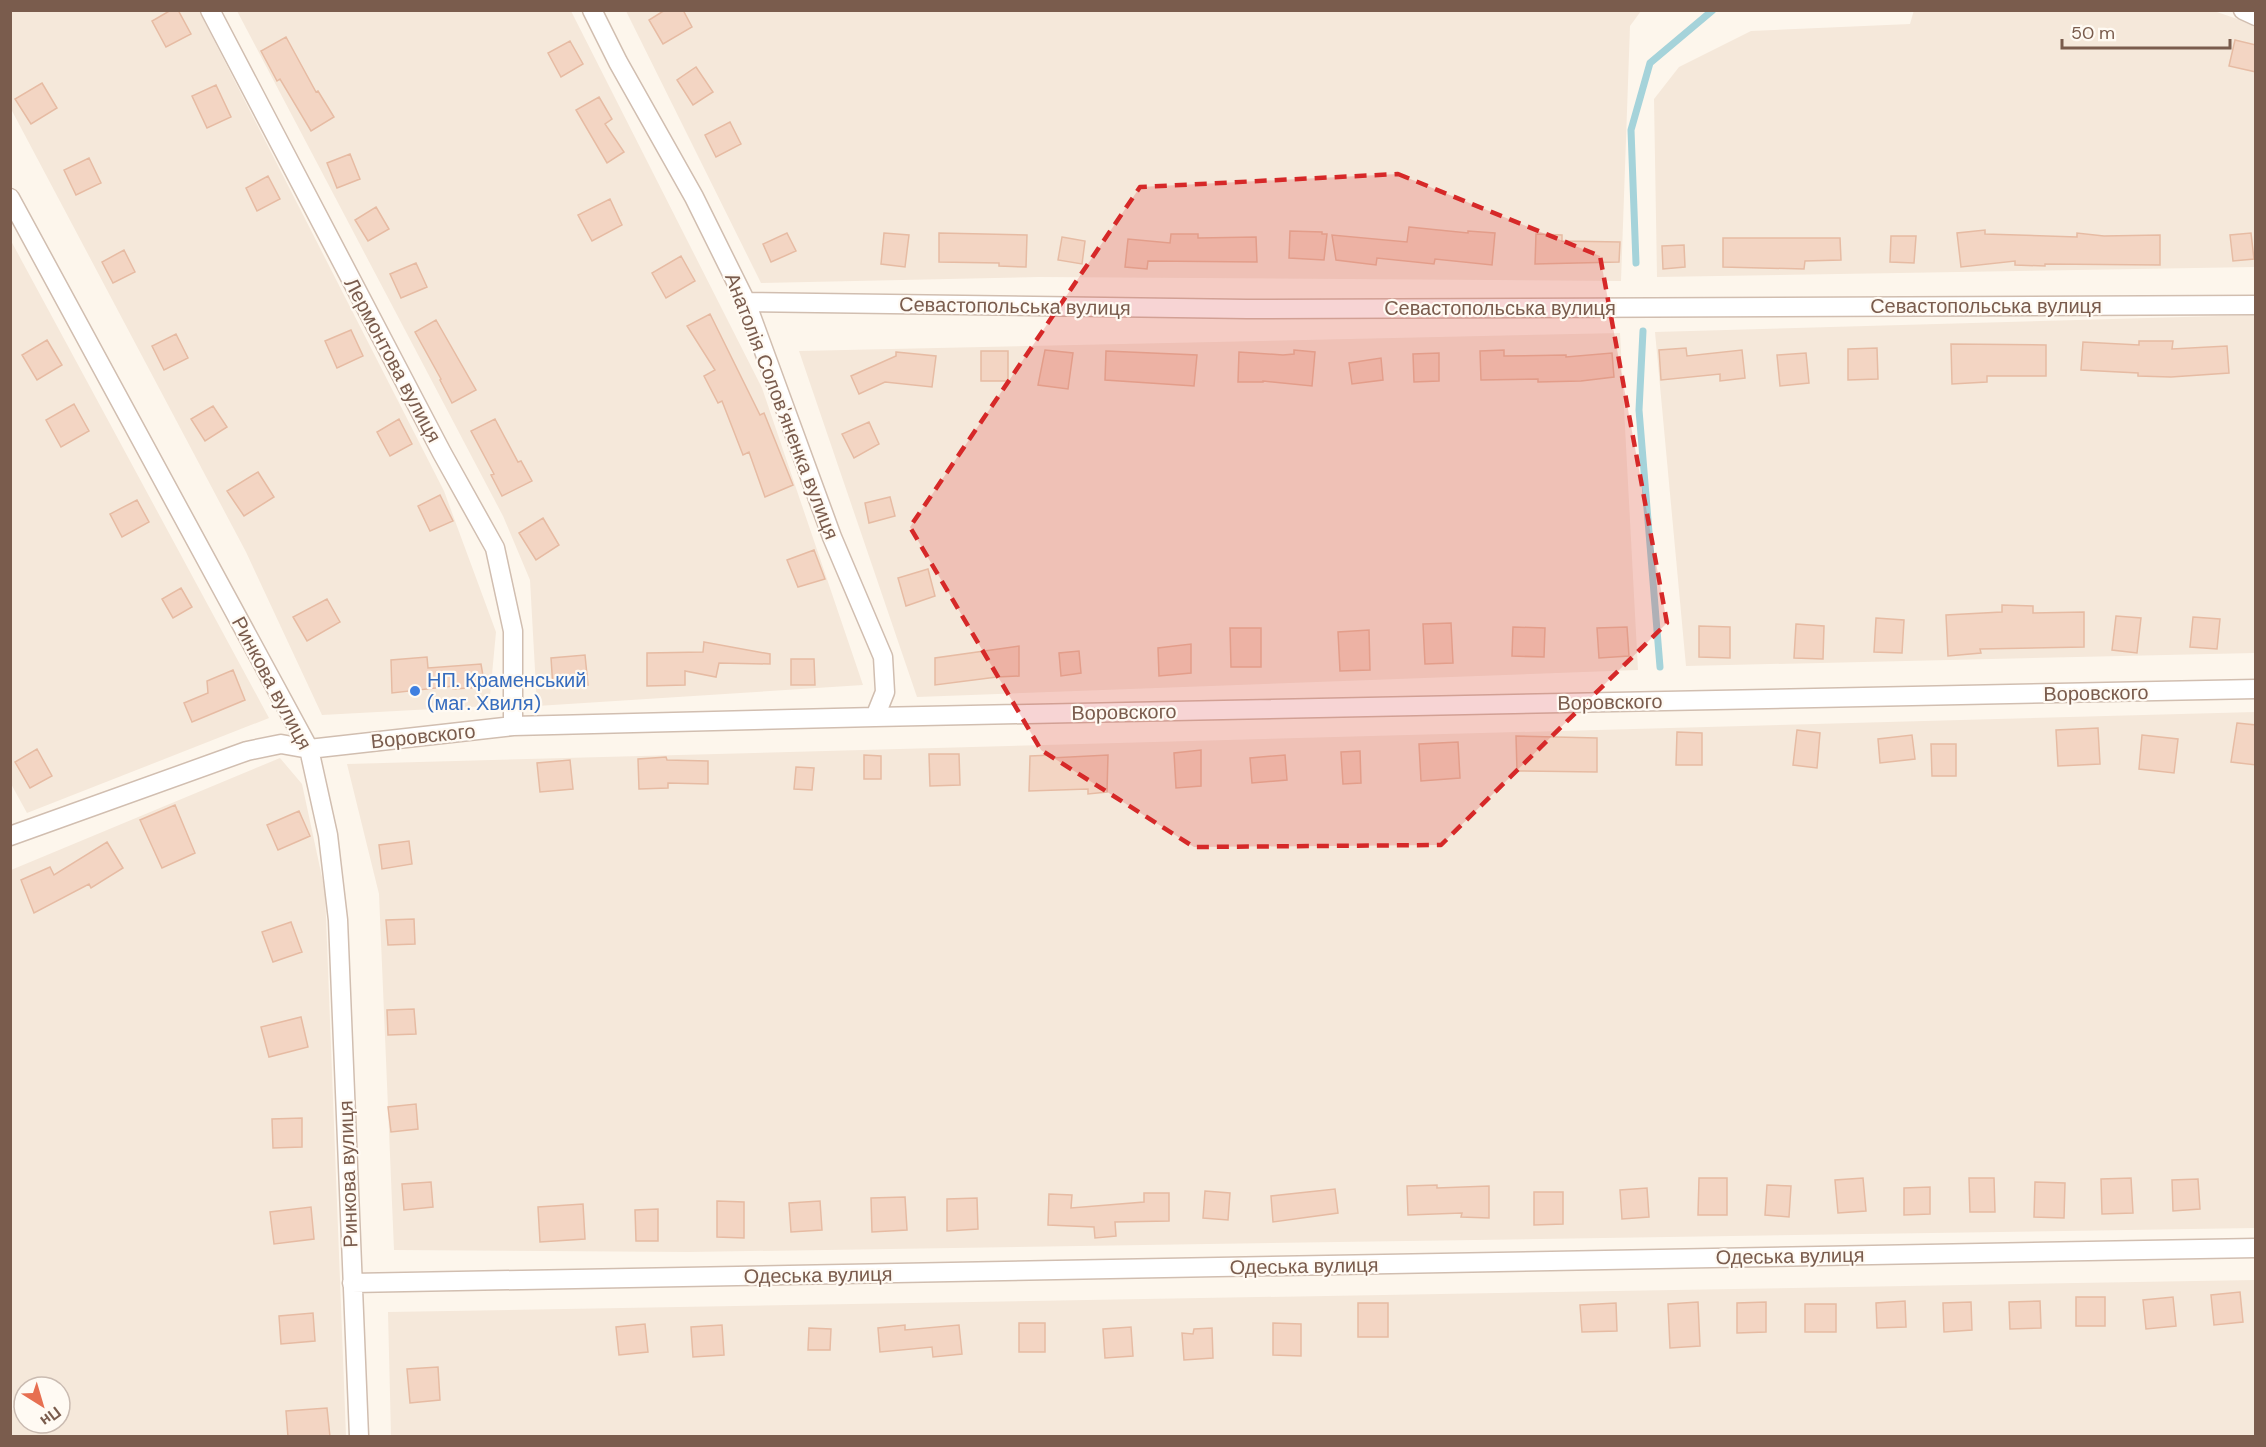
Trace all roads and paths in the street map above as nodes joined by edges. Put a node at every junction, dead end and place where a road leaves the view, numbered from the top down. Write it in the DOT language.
graph roads {
  1 [pos="210,10"];
  2 [pos="592,10"];
  3 [pos="2243,10"];
  4 [pos="2256,16"];
  5 [pos="10,198"];
  6 [pos="746,302"];
  7 [pos="2256,305"];
  8 [pos="2256,690"];
  9 [pos="875,717"];
  10 [pos="513,726"];
  11 [pos="309,749"];
  12 [pos="12,832"];
  13 [pos="2256,1248"];
  14 [pos="352,1283"];
  15 [pos="359,1437"];
  1 -- 10 [label="street, Лермонтова вулиця"];
  2 -- 6 [label="street, Анатолія Солов'яненка вулиця"];
  3 -- 4 [label="street"];
  5 -- 11 [label="street, Ринкова вулиця"];
  6 -- 7 [label="street, Севастопольська вулиця"];
  6 -- 9 [label="street, Анатолія Солов'яненка вулиця"];
  8 -- 9 [label="street, Воровского"];
  9 -- 10 [label="street, Воровского"];
  10 -- 11 [label="street, Воровского"];
  11 -- 12 [label="street, Воровского"];
  11 -- 14 [label="street, Ринкова вулиця"];
  13 -- 14 [label="street, Одеська вулиця"];
  14 -- 15 [label="street, Ринкова вулиця"];
}
